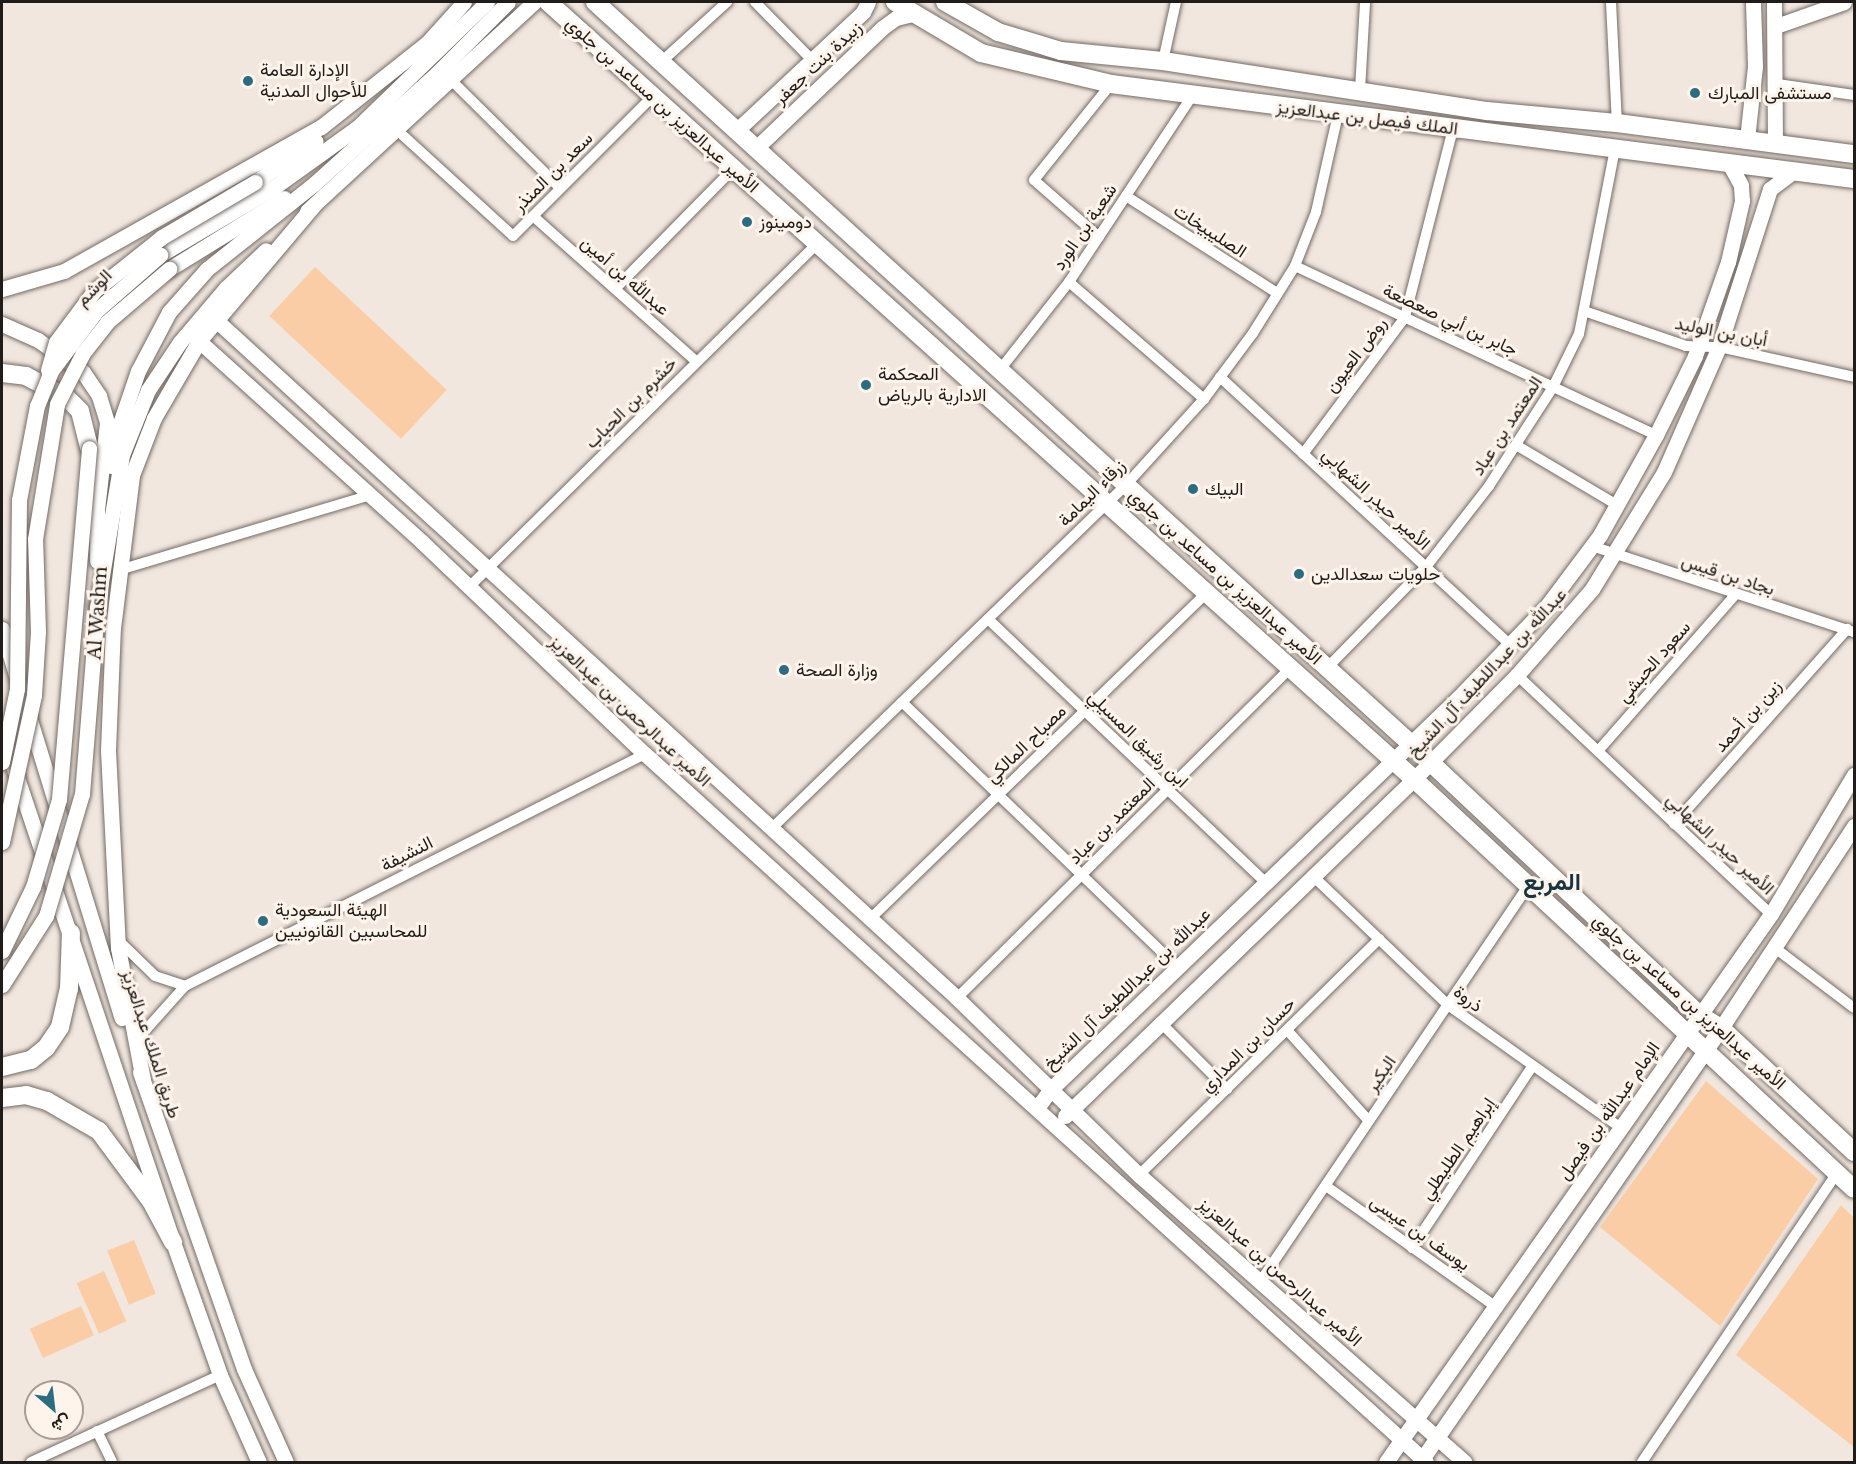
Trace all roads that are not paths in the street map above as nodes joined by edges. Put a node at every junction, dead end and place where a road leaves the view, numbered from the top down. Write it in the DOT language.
graph roads {
  1 [pos="464,2"];
  2 [pos="487,2"];
  3 [pos="508,2"];
  4 [pos="534,2"];
  5 [pos="548,2"];
  6 [pos="595,2"];
  7 [pos="727,2"];
  8 [pos="755,2"];
  9 [pos="868,2"];
  10 [pos="896,2"];
  11 [pos="945,2"];
  12 [pos="1176,2"];
  13 [pos="1365,2"];
  14 [pos="1611,2"];
  15 [pos="1753,2"];
  16 [pos="1774,2"];
  17 [pos="1844,2"];
  18 [pos="912,14"];
  19 [pos="852,23"];
  20 [pos="1776,26"];
  21 [pos="870,39"];
  22 [pos="444,55"];
  23 [pos="812,60"];
  24 [pos="1163,61"];
  25 [pos="660,63"];
  26 [pos="392,73"];
  27 [pos="451,80"];
  28 [pos="1111,84"];
  29 [pos="1776,89"];
  30 [pos="1360,90"];
  31 [pos="1752,93"];
  32 [pos="1854,95"];
  33 [pos="653,96"];
  34 [pos="1192,96"];
  35 [pos="1338,114"];
  36 [pos="1617,123"];
  37 [pos="1453,128"];
  38 [pos="397,130"];
  39 [pos="736,131"];
  40 [pos="1748,139"];
  41 [pos="1775,143"];
  42 [pos="1615,148"];
  43 [pos="755,149"];
  44 [pos="1854,154"];
  45 [pos="1730,165"];
  46 [pos="733,169"];
  47 [pos="1794,171"];
  48 [pos="1854,179"];
  49 [pos="315,183"];
  50 [pos="560,188"];
  51 [pos="1126,196"];
  52 [pos="314,205"];
  53 [pos="533,216"];
  54 [pos="1738,217"];
  55 [pos="1761,220"];
  56 [pos="1099,237"];
  57 [pos="817,244"];
  58 [pos="1294,266"];
  59 [pos="1069,282"];
  60 [pos="2,289"];
  61 [pos="615,289"];
  62 [pos="1277,293"];
  63 [pos="1584,311"];
  64 [pos="1405,317"];
  65 [pos="217,321"];
  66 [pos="2,324"];
  67 [pos="199,341"];
  68 [pos="1699,345"];
  69 [pos="1719,347"];
  70 [pos="696,361"];
  71 [pos="999,371"];
  72 [pos="2,373"];
  73 [pos="1220,377"];
  74 [pos="1854,377"];
  75 [pos="1553,387"];
  76 [pos="1204,399"];
  77 [pos="37,406"];
  78 [pos="1656,435"];
  79 [pos="1516,445"];
  80 [pos="89,448"];
  81 [pos="359,450"];
  82 [pos="1303,454"];
  83 [pos="341,469"];
  84 [pos="1125,486"];
  85 [pos="370,495"];
  86 [pos="1107,504"];
  87 [pos="1617,505"];
  88 [pos="1592,546"];
  89 [pos="1616,555"];
  90 [pos="1426,567"];
  91 [pos="119,570"];
  92 [pos="486,570"];
  93 [pos="469,587"];
  94 [pos="1206,593"];
  95 [pos="1734,596"];
  96 [pos="97,606"];
  97 [pos="988,619"];
  98 [pos="2,629"];
  99 [pos="1851,631"];
  100 [pos="1510,645"];
  101 [pos="1290,669"];
  102 [pos="1326,669"];
  103 [pos="1517,675"];
  104 [pos="902,702"];
  105 [pos="1084,711"];
  106 [pos="2,730"];
  107 [pos="1412,745"];
  108 [pos="1598,751"];
  109 [pos="645,754"];
  110 [pos="2,762"];
  111 [pos="1393,762"];
  112 [pos="1430,762"];
  113 [pos="1854,775"];
  114 [pos="1413,779"];
  115 [pos="1167,790"];
  116 [pos="998,795"];
  117 [pos="1674,824"];
  118 [pos="1854,826"];
  119 [pos="771,829"];
  120 [pos="2,842"];
  121 [pos="1081,875"];
  122 [pos="1313,876"];
  123 [pos="1266,883"];
  124 [pos="1527,887"];
  125 [pos="1771,914"];
  126 [pos="870,919"];
  127 [pos="71,933"];
  128 [pos="117,939"];
  129 [pos="1379,939"];
  130 [pos="1775,948"];
  131 [pos="2,951"];
  132 [pos="1178,968"];
  133 [pos="2,985"];
  134 [pos="185,986"];
  135 [pos="957,998"];
  136 [pos="1448,1005"];
  137 [pos="1854,1008"];
  138 [pos="1701,1016"];
  139 [pos="1160,1022"];
  140 [pos="1721,1028"];
  141 [pos="1287,1030"];
  142 [pos="1686,1035"];
  143 [pos="1704,1050"];
  144 [pos="2,1067"];
  145 [pos="1532,1067"];
  146 [pos="143,1080"];
  147 [pos="2,1087"];
  148 [pos="1051,1089"];
  149 [pos="1227,1089"];
  150 [pos="26,1095"];
  151 [pos="2,1098"];
  152 [pos="1037,1108"];
  153 [pos="1072,1109"];
  154 [pos="1369,1121"];
  155 [pos="1057,1124"];
  156 [pos="1621,1128"];
  157 [pos="1854,1152"];
  158 [pos="1837,1173"];
  159 [pos="1139,1174"];
  160 [pos="1326,1186"];
  161 [pos="1854,1189"];
  162 [pos="1567,1205"];
  163 [pos="1590,1216"];
  164 [pos="173,1242"];
  165 [pos="1412,1248"];
  166 [pos="1533,1254"];
  167 [pos="1555,1266"];
  168 [pos="1262,1279"];
  169 [pos="1496,1307"];
  170 [pos="220,1375"];
  171 [pos="1415,1420"];
  172 [pos="97,1431"];
  173 [pos="1437,1438"];
  174 [pos="1401,1440"];
  175 [pos="1423,1461"];
  176 [pos="31,1462"];
  177 [pos="112,1462"];
  178 [pos="258,1462"];
  179 [pos="286,1462"];
  180 [pos="1386,1462"];
  181 [pos="1464,1462"];
  182 [pos="1642,1462"];
  1 -- 26 [label="street, الوشم"];
  2 -- 22 [label="street, الوشم"];
  3 -- 22 [label="street, الوشم"];
  4 -- 27 [label="street"];
  5 -- 33 [label="main road, الأمير عبدالعزيز بن مساعد بن جلوي"];
  6 -- 25 [label="main road, الأمير عبدالعزيز بن مساعد بن جلوي"];
  7 -- 25 [label="street"];
  8 -- 23 [label="street"];
  9 -- 19 [label="street, زبيدة بنت جعفر"];
  10 -- 18 [label="main road, الملك فيصل بن عبدالعزيز"];
  11 -- 24 [label="main road, الملك فيصل بن عبدالعزيز"];
  12 -- 24 [label="street"];
  13 -- 30 [label="street"];
  14 -- 36 [label="street"];
  15 -- 31 [label="street"];
  16 -- 20 [label="street"];
  17 -- 20 [label="street"];
  18 -- 21 [label="street, زبيدة بنت جعفر"];
  18 -- 28 [label="main road, الملك فيصل بن عبدالعزيز"];
  19 -- 21 [label="street"];
  19 -- 23 [label="street, زبيدة بنت جعفر"];
  20 -- 29 [label="street"];
  21 -- 43 [label="street, زبيدة بنت جعفر"];
  22 -- 49 [label="street, الوشم"];
  22 -- 77 [label="street, الوشم, bridge"];
  23 -- 39 [label="street, زبيدة بنت جعفر"];
  24 -- 30 [label="main road, الملك فيصل بن عبدالعزيز"];
  25 -- 39 [label="main road, الأمير عبدالعزيز بن مساعد بن جلوي"];
  26 -- 60 [label="street, الوشم"];
  26 -- 77 [label="street, bridge"];
  27 -- 38 [label="street"];
  27 -- 50 [label="street"];
  28 -- 34 [label="main road, الملك فيصل بن عبدالعزيز"];
  28 -- 56 [label="street"];
  29 -- 31 [label="street"];
  29 -- 32 [label="street"];
  29 -- 41 [label="street"];
  30 -- 36 [label="main road, الملك فيصل بن عبدالعزيز"];
  31 -- 40 [label="street"];
  33 -- 46 [label="main road, الأمير عبدالعزيز بن مساعد بن جلوي"];
  33 -- 50 [label="street, سعد بن المنذر"];
  34 -- 35 [label="main road, الملك فيصل بن عبدالعزيز"];
  34 -- 51 [label="street, شعبة بن الورد"];
  35 -- 37 [label="main road, الملك فيصل بن عبدالعزيز"];
  35 -- 58 [label="street, زرقاء اليمامة"];
  36 -- 40 [label="main road, الملك فيصل بن عبدالعزيز"];
  37 -- 42 [label="main road, الملك فيصل بن عبدالعزيز"];
  37 -- 64 [label="street, روض العيون"];
  38 -- 52 [label="street"];
  38 -- 53 [label="street, سعد بن المنذر"];
  39 -- 43 [label="main road, الأمير عبدالعزيز بن مساعد بن جلوي"];
  40 -- 41 [label="main road, الملك فيصل بن عبدالعزيز"];
  41 -- 44 [label="main road, الملك فيصل بن عبدالعزيز"];
  42 -- 45 [label="main road, الملك فيصل بن عبدالعزيز"];
  42 -- 63 [label="street, المعتمد بن عباد"];
  43 -- 71 [label="main road, الأمير عبدالعزيز بن مساعد بن جلوي"];
  45 -- 47 [label="main road, الملك فيصل بن عبدالعزيز"];
  45 -- 54 [label="street, عبدالله بن عبداللطيف آل الشيخ"];
  46 -- 57 [label="main road, الأمير عبدالعزيز بن مساعد بن جلوي"];
  46 -- 61 [label="street"];
  47 -- 48 [label="main road, الملك فيصل بن عبدالعزيز"];
  47 -- 55 [label="street, عبدالله بن عبداللطيف آل الشيخ"];
  49 -- 96 [label="street, الوشم"];
  49 -- 120 [label="street, bridge"];
  50 -- 53 [label="street, سعد بن المنذر"];
  51 -- 56 [label="street, شعبة بن الورد"];
  51 -- 62 [label="street, الصليبيخات"];
  52 -- 65 [label="street, Al Washm"];
  52 -- 96 [label="street, Al Washm"];
  53 -- 61 [label="street, عبدالله بن أمين"];
  54 -- 55 [label="street"];
  54 -- 68 [label="street, عبدالله بن عبداللطيف آل الشيخ"];
  55 -- 69 [label="street, عبدالله بن عبداللطيف آل الشيخ"];
  56 -- 59 [label="street, شعبة بن الورد"];
  57 -- 70 [label="street, خشرم بن الحباب"];
  57 -- 86 [label="main road, الأمير عبدالعزيز بن مساعد بن جلوي"];
  58 -- 62 [label="street, زرقاء اليمامة"];
  58 -- 64 [label="street, جابر بن أبي صعصعة"];
  59 -- 71 [label="street, شعبة بن الورد"];
  59 -- 76 [label="street"];
  61 -- 70 [label="street, عبدالله بن أمين"];
  62 -- 73 [label="street, زرقاء اليمامة"];
  63 -- 68 [label="street, أبان بن الوليد"];
  63 -- 75 [label="street, المعتمد بن عباد"];
  64 -- 75 [label="street, جابر بن أبي صعصعة"];
  64 -- 82 [label="street, روض العيون"];
  65 -- 67 [label="street, Al Washm"];
  65 -- 81 [label="street, الأمير عبدالرحمن بن عبدالعزيز"];
  66 -- 96 [label="street"];
  67 -- 83 [label="street, الأمير عبدالرحمن بن عبدالعزيز"];
  67 -- 91 [label="street, Al Washm"];
  68 -- 69 [label="street, أبان بن الوليد"];
  68 -- 78 [label="street, عبدالله بن عبداللطيف آل الشيخ"];
  69 -- 74 [label="street, أبان بن الوليد"];
  69 -- 89 [label="street, عبدالله بن عبداللطيف آل الشيخ"];
  70 -- 92 [label="street, خشرم بن الحباب"];
  71 -- 84 [label="main road, الأمير عبدالعزيز بن مساعد بن جلوي"];
  72 -- 80 [label="main road"];
  73 -- 76 [label="street, زرقاء اليمامة"];
  73 -- 82 [label="street, الأمير حيدر الشهابي"];
  75 -- 78 [label="street, جابر بن أبي صعصعة"];
  75 -- 79 [label="street, المعتمد بن عباد"];
  76 -- 84 [label="street, زرقاء اليمامة"];
  77 -- 110 [label="street, الوشم, bridge"];
  78 -- 87 [label="street, عبدالله بن عبداللطيف آل الشيخ"];
  79 -- 87 [label="street"];
  79 -- 90 [label="street, المعتمد بن عباد"];
  80 -- 131 [label="street, bridge"];
  81 -- 83 [label="street"];
  81 -- 92 [label="street, الأمير عبدالرحمن بن عبدالعزيز"];
  82 -- 90 [label="street, الأمير حيدر الشهابي"];
  83 -- 85 [label="street, الأمير عبدالرحمن بن عبدالعزيز"];
  84 -- 86 [label="street, زرقاء اليمامة"];
  84 -- 102 [label="main road, الأمير عبدالعزيز بن مساعد بن جلوي"];
  85 -- 91 [label="street"];
  85 -- 93 [label="street, الأمير عبدالرحمن بن عبدالعزيز"];
  86 -- 94 [label="main road, الأمير عبدالعزيز بن مساعد بن جلوي"];
  86 -- 97 [label="street, زرقاء اليمامة"];
  87 -- 88 [label="street, عبدالله بن عبداللطيف آل الشيخ"];
  88 -- 89 [label="street, بجاد بن قيس"];
  88 -- 100 [label="street, عبدالله بن عبداللطيف آل الشيخ"];
  89 -- 95 [label="street, بجاد بن قيس"];
  89 -- 103 [label="street, عبدالله بن عبداللطيف آل الشيخ"];
  90 -- 100 [label="street, الأمير حيدر الشهابي"];
  90 -- 102 [label="street, المعتمد بن عباد"];
  91 -- 128 [label="street, Al Washm"];
  92 -- 93 [label="street, خشرم بن الحباب"];
  92 -- 119 [label="street, الأمير عبدالرحمن بن عبدالعزيز"];
  93 -- 109 [label="street, الأمير عبدالرحمن بن عبدالعزيز"];
  94 -- 101 [label="main road, الأمير عبدالعزيز بن مساعد بن جلوي"];
  94 -- 105 [label="street, مصباح المالكي"];
  95 -- 99 [label="street, بجاد بن قيس"];
  95 -- 108 [label="street, سعود الحبشي"];
  96 -- 133 [label="street, bridge"];
  97 -- 104 [label="street, زرقاء اليمامة"];
  97 -- 105 [label="street, ابن رشيق المسيلي"];
  98 -- 146 [label="street, طريق الملك عبدالعزيز"];
  99 -- 117 [label="street, زين بن أحمد"];
  100 -- 107 [label="street, عبدالله بن عبداللطيف آل الشيخ"];
  101 -- 111 [label="main road, الأمير عبدالعزيز بن مساعد بن جلوي"];
  101 -- 115 [label="street, المعتمد بن عباد"];
  102 -- 107 [label="main road, الأمير عبدالعزيز بن مساعد بن جلوي"];
  103 -- 108 [label="street, الأمير حيدر الشهابي"];
  103 -- 112 [label="street, عبدالله بن عبداللطيف آل الشيخ"];
  104 -- 116 [label="street"];
  104 -- 119 [label="street, زرقاء اليمامة"];
  105 -- 115 [label="street, ابن رشيق المسيلي"];
  105 -- 116 [label="street, مصباح المالكي"];
  106 -- 127 [label="street"];
  107 -- 111 [label="street, عبدالله بن عبداللطيف آل الشيخ"];
  107 -- 112 [label="main road, الأمير عبدالعزيز بن مساعد بن جلوي"];
  108 -- 117 [label="street, الأمير حيدر الشهابي"];
  109 -- 134 [label="street, النشيفة"];
  109 -- 152 [label="street, الأمير عبدالرحمن بن عبدالعزيز"];
  111 -- 114 [label="main road, الأمير عبدالعزيز بن مساعد بن جلوي"];
  111 -- 123 [label="street, عبدالله بن عبداللطيف آل الشيخ"];
  112 -- 114 [label="street, عبدالله بن عبداللطيف آل الشيخ"];
  112 -- 138 [label="main road, الأمير عبدالعزيز بن مساعد بن جلوي"];
  113 -- 125 [label="street, الإمام عبدالله بن فيصل"];
  114 -- 122 [label="street, عبدالله بن عبداللطيف آل الشيخ"];
  114 -- 124 [label="main road, الأمير عبدالعزيز بن مساعد بن جلوي"];
  115 -- 121 [label="street, المعتمد بن عباد"];
  115 -- 123 [label="street, ابن رشيق المسيلي"];
  116 -- 121 [label="street"];
  116 -- 126 [label="street, مصباح المالكي"];
  117 -- 125 [label="street, الأمير حيدر الشهابي"];
  118 -- 130 [label="street"];
  119 -- 126 [label="street, الأمير عبدالرحمن بن عبدالعزيز"];
  121 -- 132 [label="street"];
  121 -- 135 [label="street, المعتمد بن عباد"];
  122 -- 129 [label="street, ذروة"];
  122 -- 139 [label="street, عبدالله بن عبداللطيف آل الشيخ"];
  123 -- 132 [label="street, عبدالله بن عبداللطيف آل الشيخ"];
  124 -- 136 [label="street, البكير"];
  124 -- 142 [label="main road, الأمير عبدالعزيز بن مساعد بن جلوي"];
  125 -- 138 [label="street, الإمام عبدالله بن فيصل"];
  126 -- 135 [label="street, الأمير عبدالرحمن بن عبدالعزيز"];
  127 -- 144 [label="main road"];
  127 -- 164 [label="street"];
  128 -- 134 [label="street"];
  128 -- 146 [label="street, Al Washm"];
  129 -- 136 [label="street, ذروة"];
  129 -- 141 [label="street, حسان بن المداري"];
  130 -- 137 [label="street"];
  130 -- 140 [label="street"];
  132 -- 148 [label="street, عبدالله بن عبداللطيف آل الشيخ"];
  134 -- 146 [label="street"];
  135 -- 148 [label="street, الأمير عبدالرحمن بن عبدالعزيز"];
  136 -- 145 [label="street, ذروة"];
  136 -- 154 [label="street, البكير"];
  138 -- 140 [label="main road, الأمير عبدالعزيز بن مساعد بن جلوي"];
  138 -- 142 [label="street, الإمام عبدالله بن فيصل"];
  139 -- 149 [label="street"];
  139 -- 153 [label="street, عبدالله بن عبداللطيف آل الشيخ"];
  140 -- 143 [label="street"];
  140 -- 157 [label="main road, الأمير عبدالعزيز بن مساعد بن جلوي"];
  141 -- 149 [label="street, حسان بن المداري"];
  141 -- 154 [label="street"];
  142 -- 143 [label="main road, الأمير عبدالعزيز بن مساعد بن جلوي"];
  142 -- 156 [label="street, الإمام عبدالله بن فيصل"];
  143 -- 158 [label="main road, الأمير عبدالعزيز بن مساعد بن جلوي"];
  143 -- 163 [label="street"];
  145 -- 156 [label="street, ذروة"];
  145 -- 165 [label="street, إبراهيم الطليطلي"];
  146 -- 179 [label="street, طريق الملك عبدالعزيز"];
  147 -- 150 [label="main road"];
  148 -- 152 [label="street, عبدالله بن عبداللطيف آل الشيخ"];
  148 -- 153 [label="street, الأمير عبدالرحمن بن عبدالعزيز"];
  149 -- 159 [label="street, حسان بن المداري"];
  150 -- 151 [label="main road"];
  150 -- 164 [label="main road"];
  152 -- 155 [label="street, الأمير عبدالرحمن بن عبدالعزيز"];
  153 -- 155 [label="street, عبدالله بن عبداللطيف آل الشيخ"];
  153 -- 159 [label="street, الأمير عبدالرحمن بن عبدالعزيز"];
  154 -- 160 [label="street, البكير"];
  155 -- 174 [label="street"];
  156 -- 162 [label="street, الإمام عبدالله بن فيصل"];
  158 -- 161 [label="main road, الأمير عبدالعزيز بن مساعد بن جلوي"];
  158 -- 182 [label="street"];
  159 -- 168 [label="street, الأمير عبدالرحمن بن عبدالعزيز"];
  160 -- 165 [label="street, يوسف بن عيسى"];
  160 -- 168 [label="street, البكير"];
  162 -- 163 [label="street"];
  162 -- 166 [label="street, الإمام عبدالله بن فيصل"];
  163 -- 167 [label="street"];
  164 -- 170 [label="street"];
  165 -- 169 [label="street, يوسف بن عيسى"];
  166 -- 167 [label="street"];
  166 -- 169 [label="street, الإمام عبدالله بن فيصل"];
  167 -- 173 [label="street"];
  168 -- 171 [label="street, الأمير عبدالرحمن بن عبدالعزيز"];
  169 -- 171 [label="street, الإمام عبدالله بن فيصل"];
  170 -- 172 [label="street"];
  170 -- 178 [label="street"];
  171 -- 173 [label="street, الأمير عبدالرحمن بن عبدالعزيز"];
  171 -- 174 [label="street, الإمام عبدالله بن فيصل"];
  172 -- 176 [label="street"];
  172 -- 177 [label="street"];
  173 -- 175 [label="street"];
  173 -- 181 [label="street, الأمير عبدالرحمن بن عبدالعزيز"];
  174 -- 175 [label="street"];
  174 -- 180 [label="street, الإمام عبدالله بن فيصل"];
}
